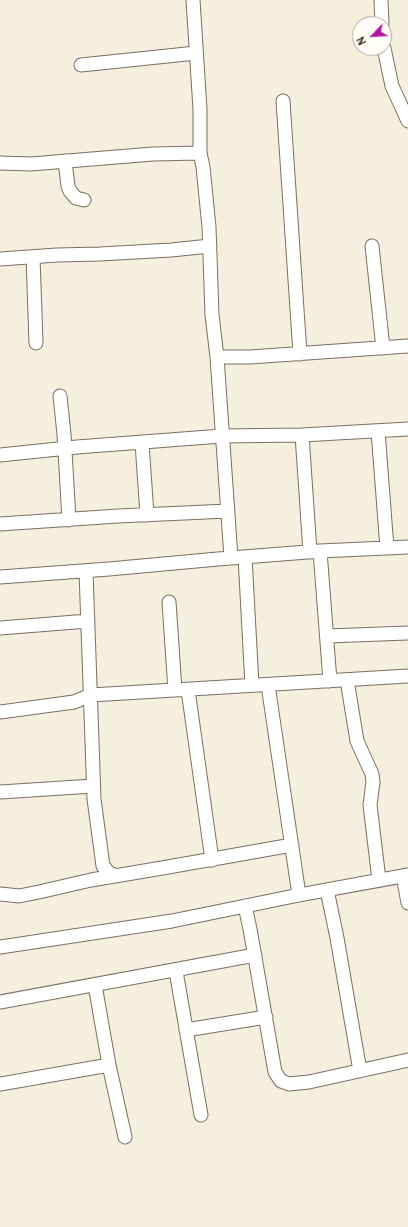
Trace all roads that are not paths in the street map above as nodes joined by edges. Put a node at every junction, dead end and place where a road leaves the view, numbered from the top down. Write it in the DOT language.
graph roads {
  1 [pos="381,0"];
  2 [pos="195,3"];
  3 [pos="382,16"];
  4 [pos="196,53"];
  5 [pos="386,56"];
  6 [pos="81,65"];
  7 [pos="283,101"];
  8 [pos="408,121"];
  9 [pos="200,153"];
  10 [pos="65,161"];
  11 [pos="0,163"];
  12 [pos="84,200"];
  13 [pos="210,246"];
  14 [pos="372,246"];
  15 [pos="33,257"];
  16 [pos="0,259"];
  17 [pos="36,343"];
  18 [pos="408,346"];
  19 [pos="383,348"];
  20 [pos="300,354"];
  21 [pos="217,357"];
  22 [pos="60,396"];
  23 [pos="408,429"];
  24 [pos="378,431"];
  25 [pos="302,435"];
  26 [pos="222,436"];
  27 [pos="142,443"];
  28 [pos="65,449"];
  29 [pos="0,455"];
  30 [pos="228,511"];
  31 [pos="147,515"];
  32 [pos="70,520"];
  33 [pos="0,524"];
  34 [pos="408,547"];
  35 [pos="387,548"];
  36 [pos="315,552"];
  37 [pos="245,557"];
  38 [pos="231,558"];
  39 [pos="86,571"];
  40 [pos="0,577"];
  41 [pos="169,602"];
  42 [pos="88,621"];
  43 [pos="0,628"];
  44 [pos="408,633"];
  45 [pos="327,636"];
  46 [pos="408,676"];
  47 [pos="347,680"];
  48 [pos="330,681"];
  49 [pos="268,684"];
  50 [pos="252,685"];
  51 [pos="182,690"];
  52 [pos="90,695"];
  53 [pos="0,712"];
  54 [pos="93,786"];
  55 [pos="0,792"];
  56 [pos="292,845"];
  57 [pos="212,860"];
  58 [pos="116,876"];
  59 [pos="406,876"];
  60 [pos="379,880"];
  61 [pos="327,890"];
  62 [pos="0,894"];
  63 [pos="299,895"];
  64 [pos="408,903"];
  65 [pos="245,906"];
  66 [pos="0,947"];
  67 [pos="255,955"];
  68 [pos="176,971"];
  69 [pos="95,985"];
  70 [pos="0,1002"];
  71 [pos="266,1016"];
  72 [pos="186,1030"];
  73 [pos="408,1060"];
  74 [pos="109,1065"];
  75 [pos="360,1071"];
  76 [pos="0,1084"];
  77 [pos="201,1116"];
  78 [pos="125,1136"];
  1 -- 3 [label="street"];
  2 -- 4 [label="street"];
  4 -- 6 [label="street"];
  4 -- 9 [label="street"];
  5 -- 8 [label="street"];
  7 -- 20 [label="street"];
  9 -- 10 [label="street"];
  9 -- 13 [label="street"];
  10 -- 11 [label="street"];
  10 -- 12 [label="street"];
  13 -- 15 [label="street"];
  13 -- 21 [label="street"];
  14 -- 19 [label="street"];
  15 -- 16 [label="street"];
  15 -- 17 [label="street"];
  18 -- 19 [label="street"];
  19 -- 20 [label="street"];
  20 -- 21 [label="street"];
  21 -- 26 [label="street"];
  22 -- 28 [label="street"];
  23 -- 24 [label="street"];
  24 -- 25 [label="street"];
  24 -- 35 [label="street"];
  25 -- 26 [label="street"];
  25 -- 36 [label="street"];
  26 -- 27 [label="street"];
  26 -- 30 [label="street"];
  27 -- 28 [label="street"];
  27 -- 31 [label="street"];
  28 -- 29 [label="street"];
  28 -- 32 [label="street"];
  30 -- 31 [label="street"];
  30 -- 38 [label="street"];
  31 -- 32 [label="street"];
  32 -- 33 [label="street"];
  34 -- 35 [label="street"];
  35 -- 36 [label="street"];
  36 -- 37 [label="street"];
  36 -- 45 [label="street"];
  37 -- 38 [label="street"];
  37 -- 50 [label="street"];
  38 -- 39 [label="street"];
  39 -- 40 [label="street"];
  39 -- 42 [label="street"];
  41 -- 51 [label="street"];
  42 -- 43 [label="street"];
  42 -- 52 [label="street"];
  44 -- 45 [label="street"];
  45 -- 48 [label="street"];
  46 -- 47 [label="street"];
  47 -- 48 [label="street"];
  47 -- 60 [label="street"];
  48 -- 49 [label="street"];
  49 -- 50 [label="street"];
  49 -- 56 [label="street"];
  50 -- 51 [label="street"];
  51 -- 52 [label="street"];
  51 -- 57 [label="street"];
  52 -- 53 [label="street"];
  52 -- 54 [label="street"];
  54 -- 55 [label="street"];
  54 -- 58 [label="street"];
  56 -- 57 [label="street"];
  56 -- 63 [label="street"];
  57 -- 58 [label="street"];
  58 -- 62 [label="street"];
  59 -- 60 [label="street"];
  59 -- 64 [label="street"];
  60 -- 61 [label="street"];
  61 -- 63 [label="street"];
  61 -- 75 [label="street"];
  63 -- 65 [label="street"];
  65 -- 66 [label="street"];
  65 -- 67 [label="street"];
  67 -- 68 [label="street"];
  67 -- 71 [label="street"];
  68 -- 69 [label="street"];
  68 -- 72 [label="street"];
  69 -- 70 [label="street"];
  69 -- 74 [label="street"];
  71 -- 72 [label="street"];
  71 -- 75 [label="street"];
  72 -- 77 [label="street"];
  73 -- 75 [label="street"];
  74 -- 76 [label="street"];
  74 -- 78 [label="street"];
}
